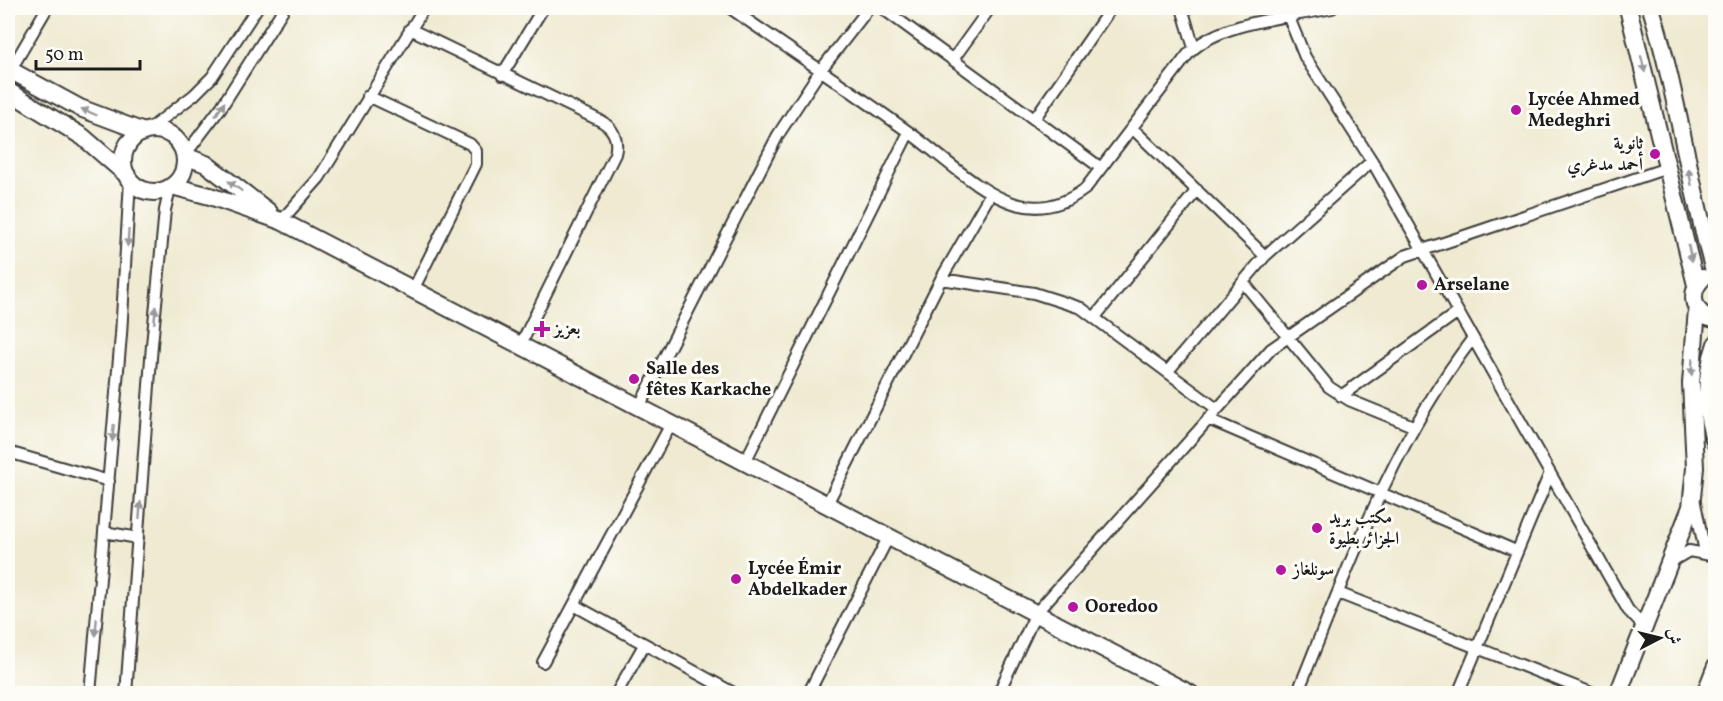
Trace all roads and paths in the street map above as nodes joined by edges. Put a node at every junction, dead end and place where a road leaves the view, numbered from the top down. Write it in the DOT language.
graph roads {
  1 [pos="46,8"];
  2 [pos="257,8"];
  3 [pos="284,8"];
  4 [pos="424,8"];
  5 [pos="543,8"];
  6 [pos="730,8"];
  7 [pos="869,8"];
  8 [pos="882,8"];
  9 [pos="990,8"];
  10 [pos="1112,8"];
  11 [pos="1182,8"];
  12 [pos="1332,8"];
  13 [pos="1628,8"];
  14 [pos="1652,8"];
  15 [pos="1287,13"];
  16 [pos="410,29"];
  17 [pos="1194,48"];
  18 [pos="954,58"];
  19 [pos="9,70"];
  20 [pos="820,71"];
  21 [pos="502,75"];
  22 [pos="8,92"];
  23 [pos="368,96"];
  24 [pos="1035,118"];
  25 [pos="1132,128"];
  26 [pos="146,131"];
  27 [pos="909,132"];
  28 [pos="185,156"];
  29 [pos="1372,161"];
  30 [pos="1101,168"];
  31 [pos="1667,168"];
  32 [pos="128,178"];
  33 [pos="171,187"];
  34 [pos="1197,190"];
  35 [pos="991,193"];
  36 [pos="281,221"];
  37 [pos="1422,249"];
  38 [pos="1265,256"];
  39 [pos="1715,274"];
  40 [pos="941,279"];
  41 [pos="1243,282"];
  42 [pos="1696,285"];
  43 [pos="413,290"];
  44 [pos="1697,309"];
  45 [pos="1458,312"];
  46 [pos="1095,317"];
  47 [pos="1716,319"];
  48 [pos="1288,338"];
  49 [pos="1473,338"];
  50 [pos="1716,344"];
  51 [pos="520,346"];
  52 [pos="1167,371"];
  53 [pos="1341,396"];
  54 [pos="639,407"];
  55 [pos="1217,409"];
  56 [pos="1208,419"];
  57 [pos="671,424"];
  58 [pos="1413,426"];
  59 [pos="1716,444"];
  60 [pos="8,452"];
  61 [pos="745,462"];
  62 [pos="1550,473"];
  63 [pos="109,481"];
  64 [pos="1694,488"];
  65 [pos="1379,493"];
  66 [pos="827,504"];
  67 [pos="104,532"];
  68 [pos="889,536"];
  69 [pos="138,538"];
  70 [pos="1516,551"];
  71 [pos="1710,554"];
  72 [pos="1669,564"];
  73 [pos="1338,593"];
  74 [pos="574,605"];
  75 [pos="1036,613"];
  76 [pos="1644,627"];
  77 [pos="644,645"];
  78 [pos="1477,648"];
  79 [pos="543,662"];
  80 [pos="1716,666"];
  81 [pos="1301,692"];
  82 [pos="90,693"];
  83 [pos="126,693"];
  84 [pos="616,693"];
  85 [pos="735,693"];
  86 [pos="808,693"];
  87 [pos="998,693"];
  88 [pos="1191,693"];
  89 [pos="1458,693"];
  90 [pos="1594,693"];
  91 [pos="1618,693"];
  92 [pos="1705,693"];
  1 -- 19 [label="street"];
  2 -- 26 [label="street"];
  28 -- 3 [label="street, one-way"];
  4 -- 16 [label="street"];
  5 -- 21 [label="street"];
  6 -- 20 [label="street"];
  7 -- 20 [label="street"];
  8 -- 18 [label="street"];
  9 -- 18 [label="street"];
  10 -- 24 [label="street"];
  11 -- 17 [label="street"];
  12 -- 15 [label="street"];
  13 -- 31 [label="main road, one-way"];
  39 -- 14 [label="main road, one-way"];
  15 -- 17 [label="street"];
  15 -- 29 [label="street"];
  16 -- 21 [label="street"];
  16 -- 23 [label="street"];
  17 -- 25 [label="street"];
  18 -- 24 [label="street"];
  26 -- 19 [label="main road, one-way"];
  20 -- 27 [label="street"];
  20 -- 54 [label="street"];
  21 -- 51 [label="street"];
  22 -- 32 [label="main road"];
  23 -- 36 [label="street"];
  23 -- 43 [label="street"];
  24 -- 30 [label="street"];
  25 -- 30 [label="street"];
  25 -- 34 [label="street"];
  26 -- 28 [label="main road"];
  26 -- 32 [label="main road"];
  27 -- 35 [label="street"];
  27 -- 61 [label="street"];
  28 -- 33 [label="main road"];
  36 -- 28 [label="main road, one-way"];
  29 -- 37 [label="street"];
  29 -- 38 [label="street"];
  30 -- 35 [label="street"];
  31 -- 37 [label="street"];
  31 -- 42 [label="main road, one-way"];
  32 -- 33 [label="main road"];
  32 -- 63 [label="street, one-way"];
  33 -- 36 [label="main road"];
  69 -- 33 [label="street, one-way"];
  34 -- 38 [label="street"];
  34 -- 46 [label="street"];
  35 -- 40 [label="street"];
  36 -- 43 [label="main road"];
  37 -- 45 [label="street"];
  37 -- 48 [label="street"];
  38 -- 41 [label="street"];
  39 -- 42 [label="main road"];
  40 -- 46 [label="street"];
  40 -- 66 [label="street"];
  41 -- 48 [label="street"];
  41 -- 52 [label="street"];
  42 -- 44 [label="main road"];
  43 -- 51 [label="main road"];
  44 -- 47 [label="main road"];
  44 -- 64 [label="main road, one-way"];
  45 -- 49 [label="street"];
  45 -- 53 [label="street"];
  46 -- 52 [label="street"];
  48 -- 53 [label="street"];
  48 -- 55 [label="street"];
  49 -- 58 [label="street"];
  49 -- 62 [label="street"];
  50 -- 59 [label="main road"];
  51 -- 54 [label="main road"];
  52 -- 55 [label="street"];
  53 -- 58 [label="street"];
  54 -- 57 [label="main road"];
  55 -- 56 [label="street"];
  56 -- 65 [label="street"];
  56 -- 75 [label="street"];
  57 -- 61 [label="main road"];
  57 -- 74 [label="street"];
  58 -- 65 [label="street"];
  60 -- 63 [label="street"];
  61 -- 66 [label="main road"];
  62 -- 70 [label="street"];
  62 -- 76 [label="street"];
  63 -- 67 [label="street"];
  64 -- 71 [label="street"];
  64 -- 72 [label="main road"];
  65 -- 70 [label="street"];
  65 -- 73 [label="street"];
  66 -- 68 [label="main road"];
  67 -- 69 [label="street"];
  67 -- 82 [label="street, one-way"];
  68 -- 75 [label="main road"];
  68 -- 86 [label="street"];
  69 -- 83 [label="street"];
  70 -- 78 [label="street"];
  71 -- 72 [label="street"];
  72 -- 76 [label="main road"];
  73 -- 78 [label="street"];
  73 -- 81 [label="street"];
  74 -- 77 [label="street"];
  74 -- 79 [label="street"];
  75 -- 87 [label="street"];
  75 -- 88 [label="main road"];
  76 -- 91 [label="main road"];
  77 -- 84 [label="street"];
  77 -- 85 [label="street"];
  78 -- 89 [label="street"];
  78 -- 90 [label="street"];
  80 -- 92 [label="main road"];
}
